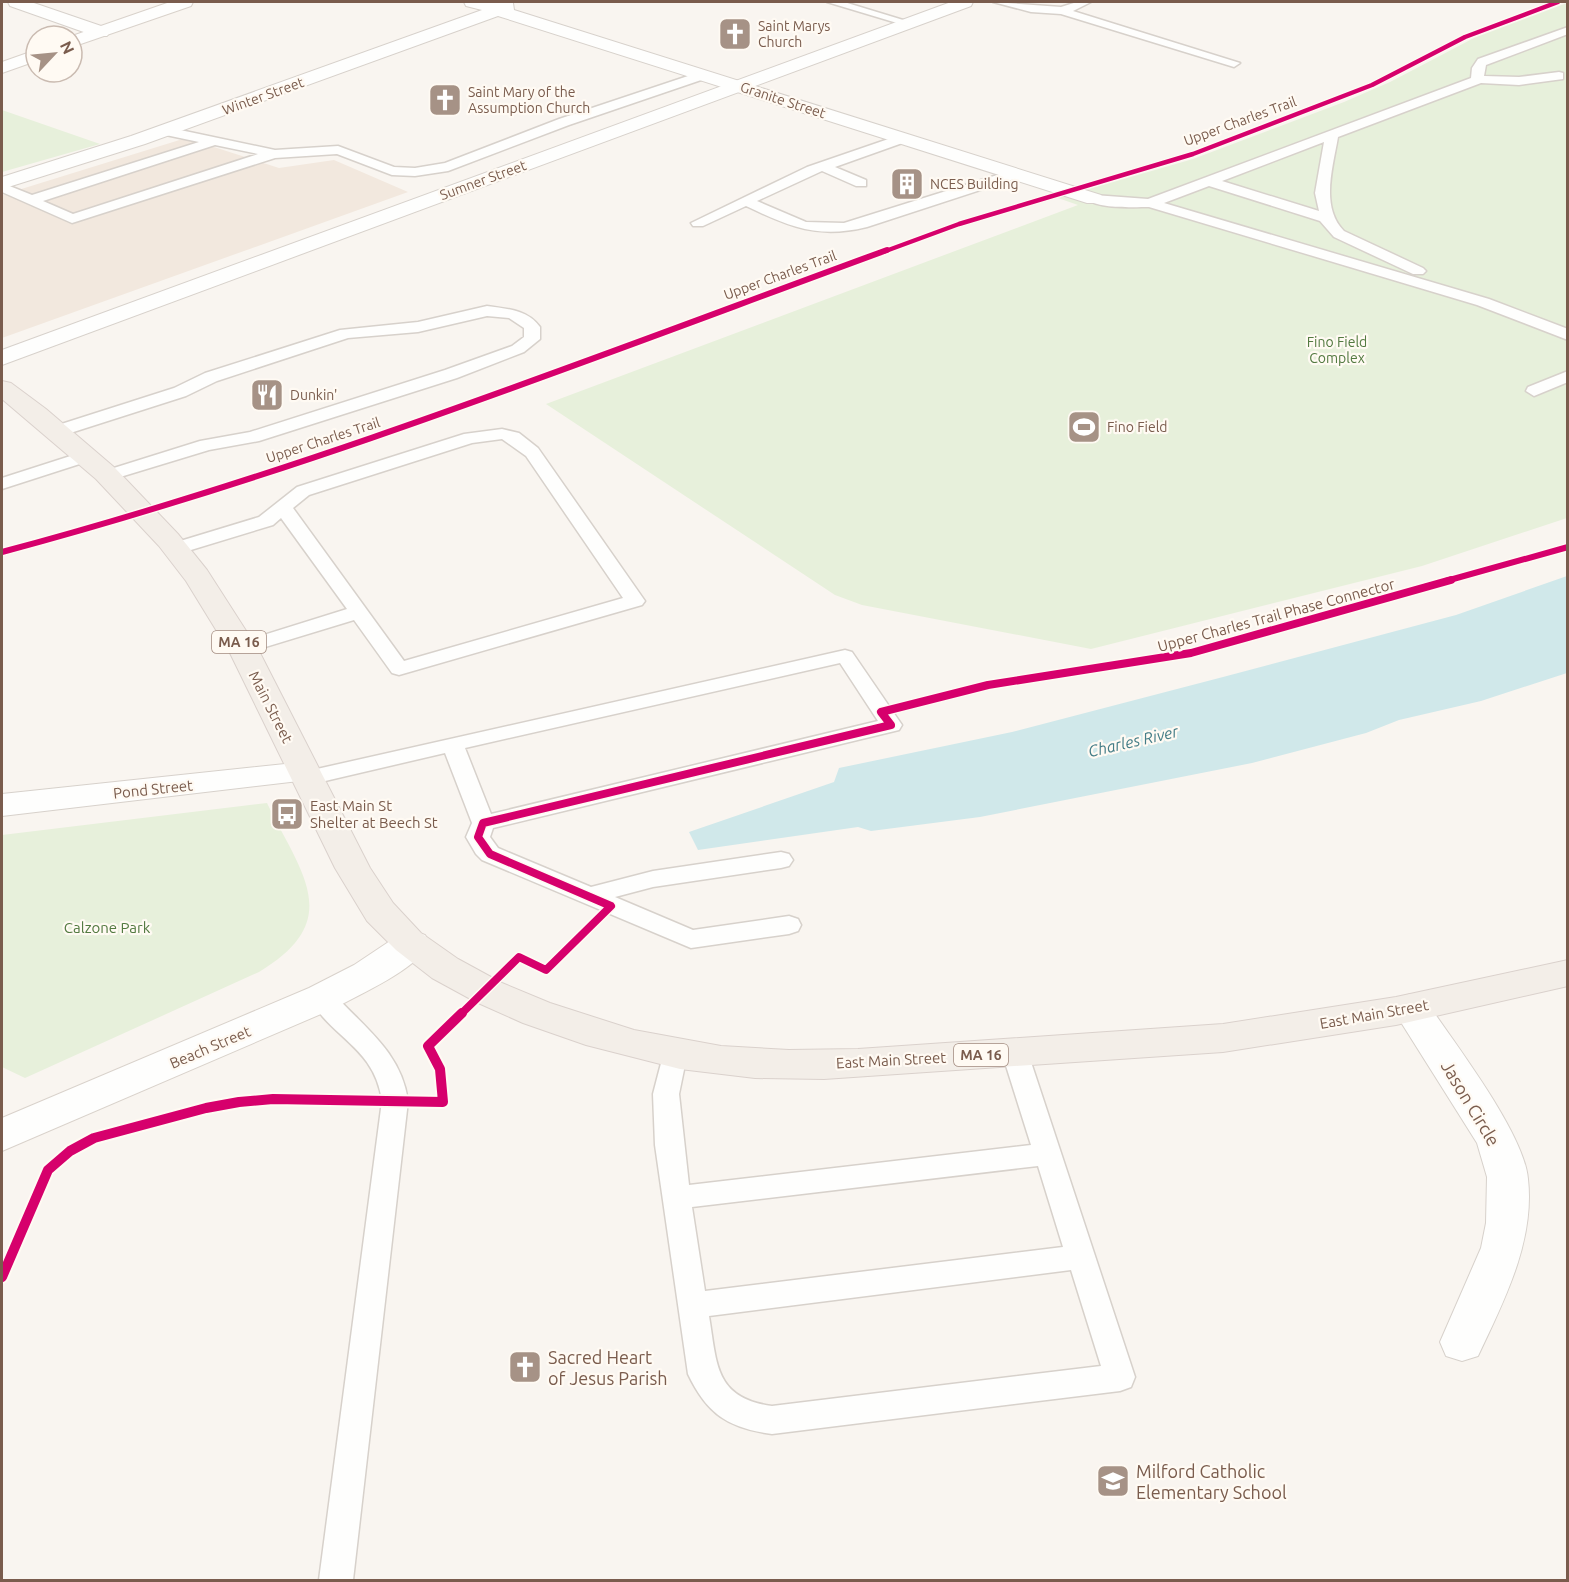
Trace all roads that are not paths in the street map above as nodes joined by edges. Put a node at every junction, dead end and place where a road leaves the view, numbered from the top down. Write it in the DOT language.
graph roads {
  1 [pos="16,2"];
  2 [pos="185,2"];
  3 [pos="472,2"];
  4 [pos="522,2"];
  5 [pos="833,2"];
  6 [pos="965,2"];
  7 [pos="999,2"];
  8 [pos="1086,2"];
  9 [pos="499,10"];
  10 [pos="1062,11"];
  11 [pos="907,23"];
  12 [pos="1568,30"];
  13 [pos="101,32"];
  14 [pos="84,38"];
  15 [pos="24,60"];
  16 [pos="1234,63"];
  17 [pos="2,68"];
  18 [pos="1533,73"];
  19 [pos="703,75"];
  20 [pos="1563,76"];
  21 [pos="1478,79"];
  22 [pos="738,86"];
  23 [pos="166,130"];
  24 [pos="1332,134"];
  25 [pos="903,138"];
  26 [pos="213,142"];
  27 [pos="275,154"];
  28 [pos="822,166"];
  29 [pos="1015,174"];
  30 [pos="1208,180"];
  31 [pos="2,183"];
  32 [pos="861,183"];
  33 [pos="2,188"];
  34 [pos="1094,199"];
  35 [pos="31,200"];
  36 [pos="746,201"];
  37 [pos="1149,202"];
  38 [pos="1325,218"];
  39 [pos="698,223"];
  40 [pos="1483,302"];
  41 [pos="1568,335"];
  42 [pos="2,358"];
  43 [pos="1568,376"];
  44 [pos="2,388"];
  45 [pos="1534,391"];
  46 [pos="58,431"];
  47 [pos="86,456"];
  48 [pos="107,476"];
  49 [pos="2,484"];
  50 [pos="283,508"];
  51 [pos="174,549"];
  52 [pos="359,612"];
  53 [pos="242,648"];
  54 [pos="453,744"];
  55 [pos="306,775"];
  56 [pos="2,805"];
  57 [pos="483,823"];
  58 [pos="781,860"];
  59 [pos="590,896"];
  60 [pos="789,925"];
  61 [pos="412,944"];
  62 [pos="1568,973"];
  63 [pos="322,998"];
  64 [pos="1411,1008"];
  65 [pos="1015,1053"];
  66 [pos="674,1055"];
  67 [pos="2,1135"];
  68 [pos="1048,1154"];
  69 [pos="676,1198"];
  70 [pos="1081,1257"];
  71 [pos="692,1305"];
  72 [pos="1462,1342"];
  73 [pos="336,1581"];
  1 -- 13 [label="street"];
  2 -- 13 [label="street"];
  3 -- 9 [label="street, Granite Street"];
  4 -- 9 [label="street, Winter Street"];
  5 -- 11 [label="lane"];
  6 -- 11 [label="street, Sumner Street"];
  7 -- 10 [label="lane"];
  8 -- 10 [label="lane"];
  9 -- 19 [label="street, Granite Street"];
  9 -- 23 [label="street, Winter Street"];
  10 -- 16 [label="lane"];
  11 -- 22 [label="street, Sumner Street"];
  12 -- 21 [label="lane"];
  13 -- 14 [label="street"];
  15 -- 17 [label="street"];
  18 -- 20 [label="lane"];
  19 -- 22 [label="street, Granite Street"];
  19 -- 27 [label="lane"];
  20 -- 21 [label="lane"];
  21 -- 24 [label="lane"];
  22 -- 25 [label="street, Granite Street"];
  22 -- 42 [label="street, Sumner Street"];
  23 -- 26 [label="lane"];
  23 -- 31 [label="street, Winter Street"];
  24 -- 30 [label="lane"];
  24 -- 38 [label="lane"];
  25 -- 28 [label="lane"];
  25 -- 29 [label="street, Granite Street"];
  26 -- 27 [label="lane"];
  26 -- 35 [label="lane"];
  27 -- 35 [label="lane"];
  28 -- 32 [label="lane"];
  28 -- 36 [label="lane"];
  29 -- 34 [label="street, Granite Street"];
  29 -- 36 [label="lane"];
  30 -- 37 [label="lane"];
  30 -- 38 [label="lane"];
  33 -- 35 [label="lane"];
  34 -- 37 [label="lane"];
  36 -- 39 [label="lane"];
  37 -- 40 [label="lane"];
  38 -- 40 [label="lane"];
  40 -- 41 [label="lane"];
  43 -- 45 [label="lane"];
  44 -- 46 [label="main road, Main Street / MA 16"];
  46 -- 47 [label="main road, Main Street / MA 16"];
  46 -- 48 [label="lane"];
  47 -- 48 [label="main road, Main Street / MA 16"];
  47 -- 49 [label="lane"];
  48 -- 51 [label="main road, Main Street / MA 16"];
  50 -- 51 [label="lane"];
  50 -- 52 [label="lane"];
  50 -- 52 [label="lane"];
  51 -- 53 [label="main road, Main Street / MA 16"];
  52 -- 53 [label="lane"];
  53 -- 55 [label="main road, Main Street / MA 16"];
  54 -- 55 [label="lane"];
  54 -- 57 [label="lane"];
  54 -- 57 [label="lane"];
  55 -- 56 [label="street, Pond Street"];
  55 -- 61 [label="main road, Main Street / MA 16"];
  57 -- 59 [label="lane"];
  58 -- 59 [label="lane"];
  59 -- 60 [label="lane"];
  61 -- 63 [label="street, Beach Street"];
  61 -- 66 [label="main road, East Main Street / MA 16"];
  62 -- 64 [label="main road, East Main Street / MA 16"];
  63 -- 67 [label="street, Beach Street"];
  63 -- 73 [label="lane"];
  64 -- 65 [label="main road, East Main Street / MA 16"];
  64 -- 72 [label="street, Jason Circle"];
  65 -- 66 [label="main road, East Main Street / MA 16"];
  65 -- 68 [label="lane"];
  66 -- 69 [label="lane"];
  68 -- 69 [label="lane"];
  68 -- 70 [label="lane"];
  69 -- 71 [label="lane"];
  70 -- 71 [label="lane"];
  70 -- 71 [label="lane"];
}
